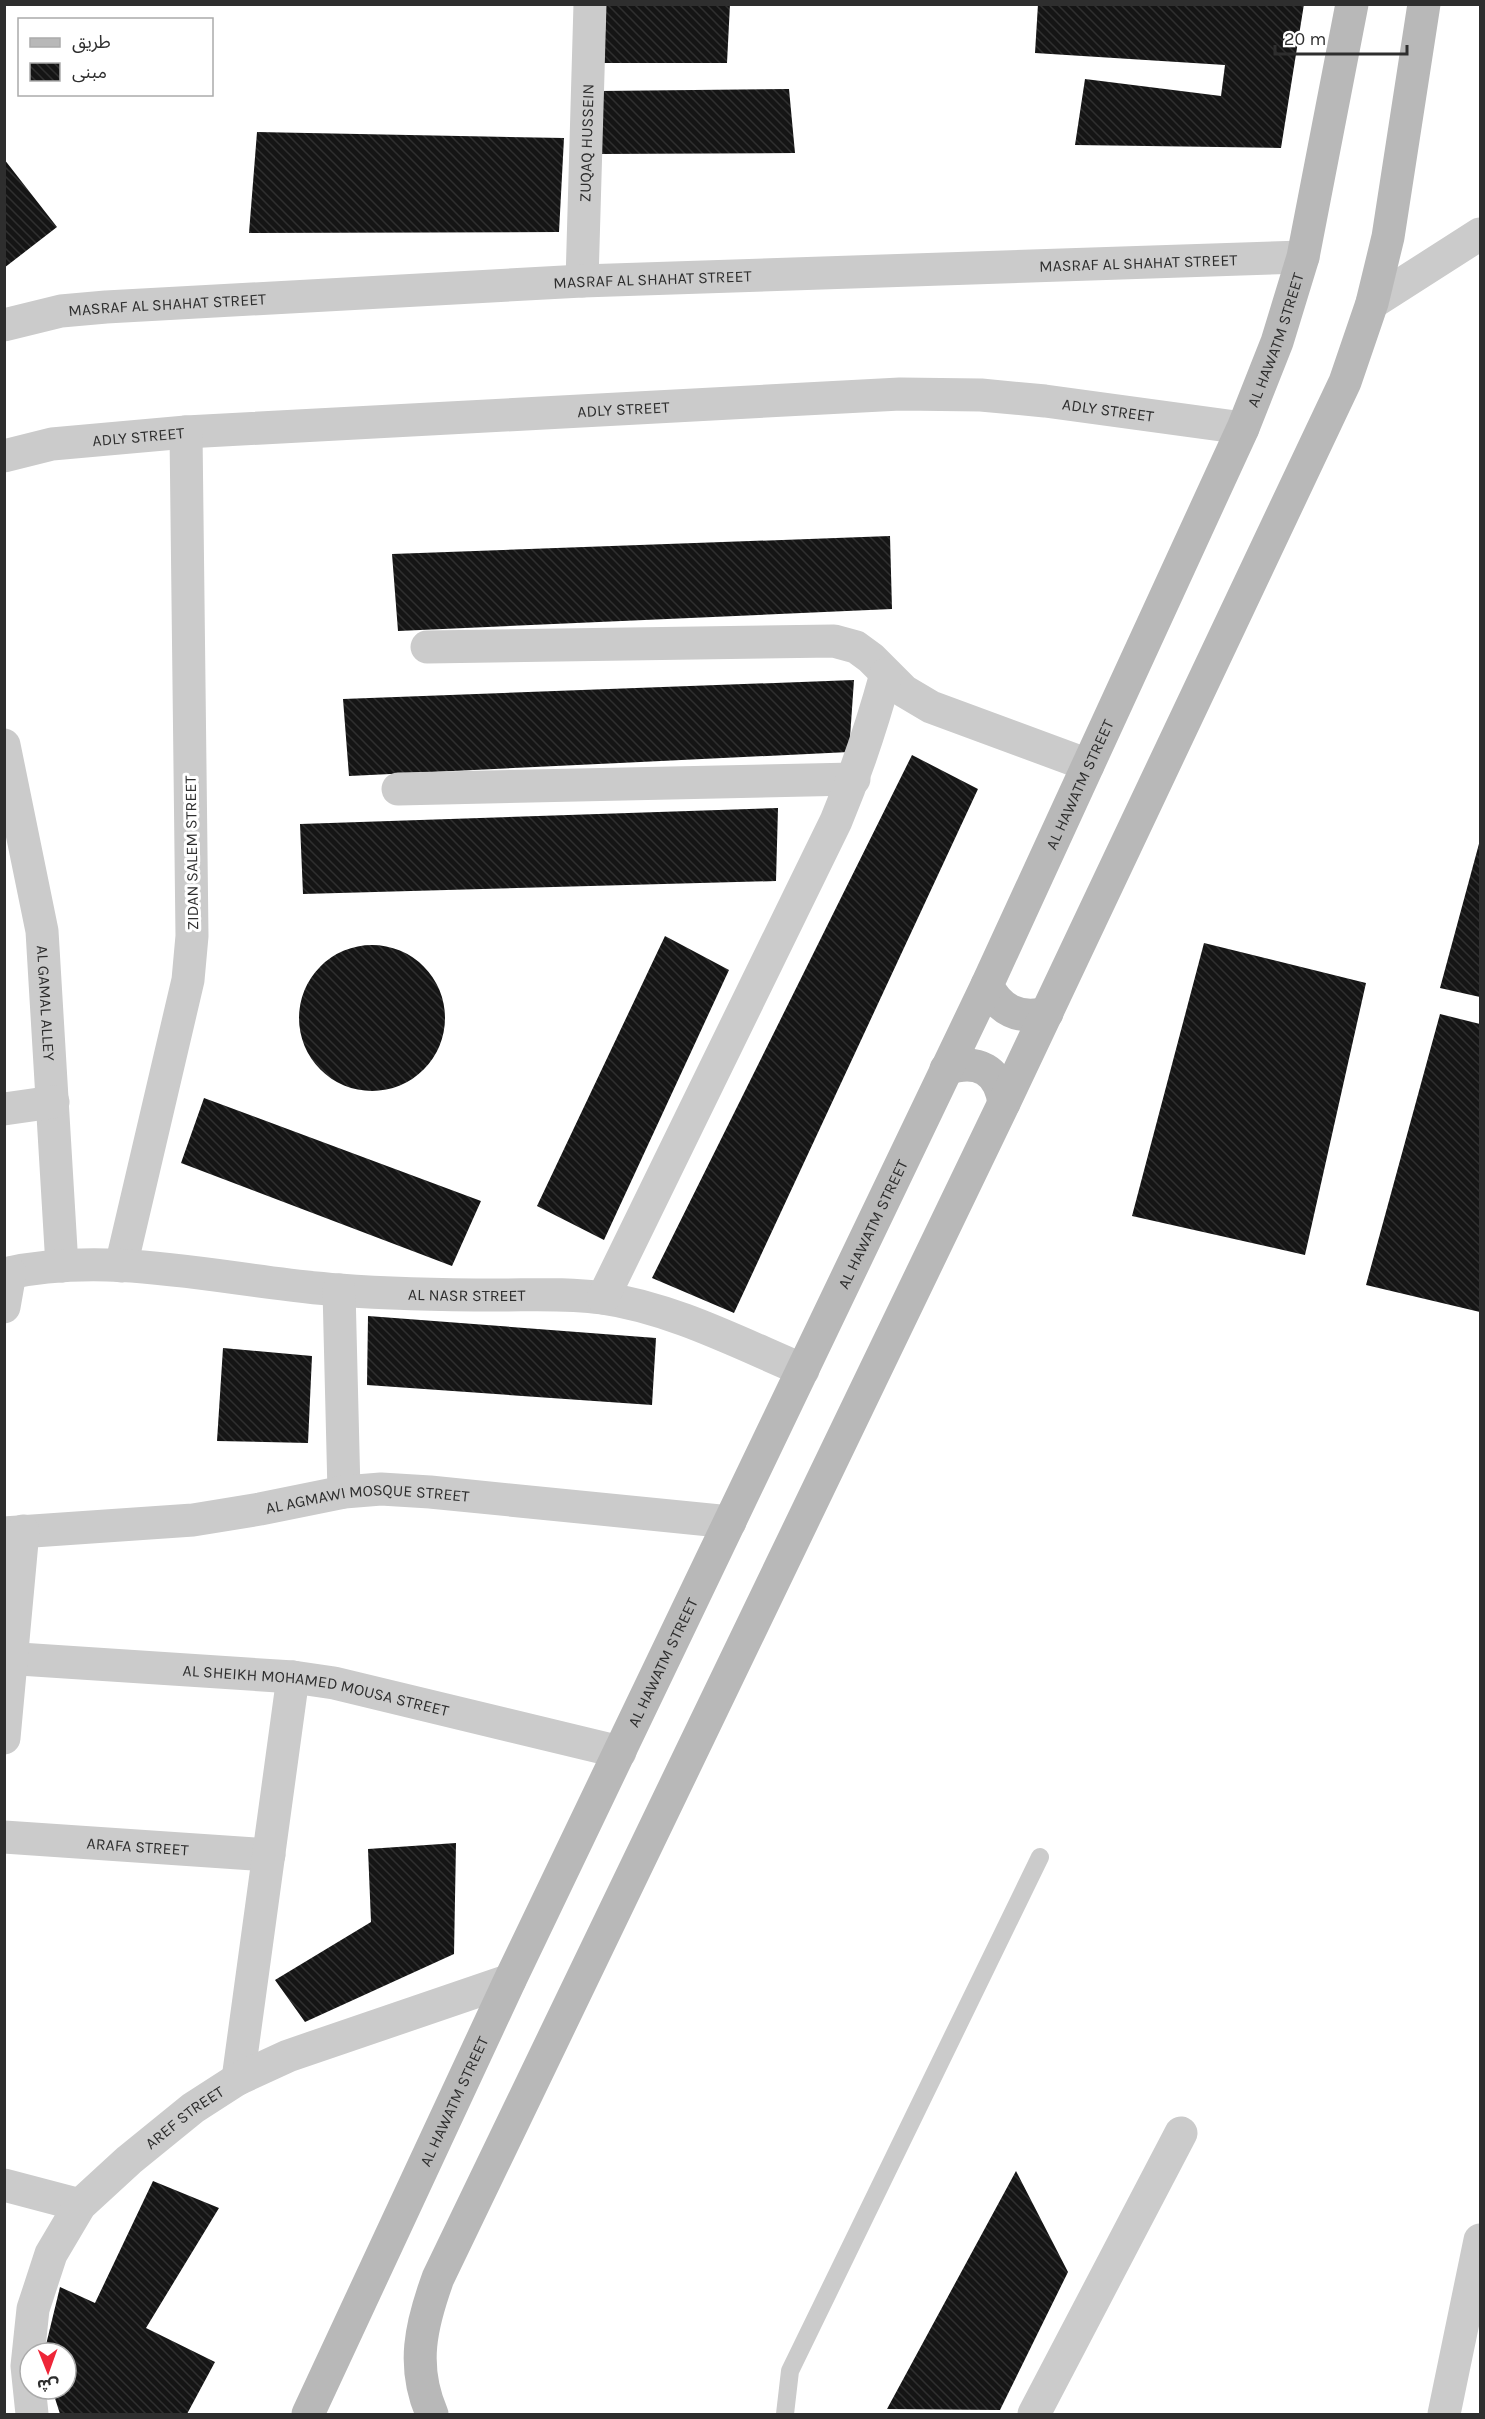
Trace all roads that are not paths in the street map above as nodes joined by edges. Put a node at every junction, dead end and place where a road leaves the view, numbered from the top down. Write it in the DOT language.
graph roads {
  1 [pos="590,4"];
  2 [pos="1352,4"];
  3 [pos="1424,4"];
  4 [pos="1480,234"];
  5 [pos="1303,257"];
  6 [pos="582,281"];
  7 [pos="1372,303"];
  8 [pos="4,326"];
  9 [pos="1243,428"];
  10 [pos="186,432"];
  11 [pos="4,456"];
  12 [pos="427,647"];
  13 [pos="886,674"];
  14 [pos="4,744"];
  15 [pos="1088,765"];
  16 [pos="854,779"];
  17 [pos="398,789"];
  18 [pos="987,985"];
  19 [pos="1047,1013"];
  20 [pos="946,1069"];
  21 [pos="53,1102"];
  22 [pos="1004,1103"];
  23 [pos="4,1109"];
  24 [pos="62,1266"];
  25 [pos="121,1266"];
  26 [pos="7,1273"];
  27 [pos="339,1290"];
  28 [pos="603,1298"];
  29 [pos="4,1307"];
  30 [pos="803,1370"];
  31 [pos="344,1492"];
  32 [pos="730,1522"];
  33 [pos="14,1532"];
  34 [pos="8,1658"];
  35 [pos="293,1677"];
  36 [pos="4,1738"];
  37 [pos="620,1752"];
  38 [pos="4,1837"];
  39 [pos="269,1855"];
  40 [pos="1040,1857"];
  41 [pos="510,1980"];
  42 [pos="238,2079"];
  43 [pos="1181,2133"];
  44 [pos="4,2185"];
  45 [pos="80,2205"];
  46 [pos="1480,2240"];
  47 [pos="32,2415"];
  48 [pos="308,2415"];
  49 [pos="432,2415"];
  50 [pos="785,2415"];
  51 [pos="1035,2415"];
  52 [pos="1444,2415"];
  1 -- 6 [label="street, ZUQAQ HUSSEIN"];
  2 -- 5 [label="main road, AL HAWATM STREET"];
  3 -- 7 [label="main road"];
  4 -- 7 [label="street"];
  5 -- 6 [label="street, MASRAF AL SHAHAT STREET"];
  5 -- 9 [label="main road, AL HAWATM STREET"];
  6 -- 8 [label="street, MASRAF AL SHAHAT STREET"];
  7 -- 19 [label="main road"];
  9 -- 10 [label="street, ADLY STREET"];
  9 -- 15 [label="main road, AL HAWATM STREET"];
  10 -- 11 [label="street, ADLY STREET"];
  10 -- 25 [label="street, ZIDAN SALEM STREET"];
  12 -- 13 [label="street"];
  13 -- 15 [label="street"];
  13 -- 16 [label="street"];
  14 -- 21 [label="street, AL GAMAL ALLEY"];
  15 -- 18 [label="main road, AL HAWATM STREET"];
  16 -- 17 [label="street"];
  16 -- 28 [label="street"];
  18 -- 19 [label="main road"];
  18 -- 20 [label="main road, AL HAWATM STREET"];
  19 -- 22 [label="main road"];
  20 -- 22 [label="main road"];
  20 -- 30 [label="main road, AL HAWATM STREET"];
  21 -- 23 [label="street"];
  21 -- 24 [label="street, AL GAMAL ALLEY"];
  22 -- 49 [label="main road"];
  24 -- 25 [label="street, AL NASR STREET"];
  24 -- 26 [label="street, AL NASR STREET"];
  25 -- 27 [label="street, AL NASR STREET"];
  26 -- 29 [label="street"];
  27 -- 28 [label="street, AL NASR STREET"];
  27 -- 31 [label="street"];
  28 -- 30 [label="street, AL NASR STREET"];
  30 -- 32 [label="main road, AL HAWATM STREET"];
  31 -- 32 [label="street, AL AGMAWI MOSQUE STREET"];
  31 -- 33 [label="street, AL AGMAWI MOSQUE STREET"];
  32 -- 37 [label="main road, AL HAWATM STREET"];
  33 -- 34 [label="street"];
  34 -- 35 [label="street, AL SHEIKH MOHAMED MOUSA STREET"];
  34 -- 36 [label="street"];
  35 -- 37 [label="street, AL SHEIKH MOHAMED MOUSA STREET"];
  35 -- 39 [label="street"];
  37 -- 41 [label="main road, AL HAWATM STREET"];
  38 -- 39 [label="street, ARAFA STREET"];
  39 -- 42 [label="street"];
  40 -- 50 [label="lane"];
  41 -- 42 [label="street, AREF STREET"];
  41 -- 48 [label="main road, AL HAWATM STREET"];
  42 -- 45 [label="street, AREF STREET"];
  43 -- 51 [label="street"];
  44 -- 45 [label="street"];
  45 -- 47 [label="street, AREF STREET"];
  46 -- 52 [label="street"];
}
